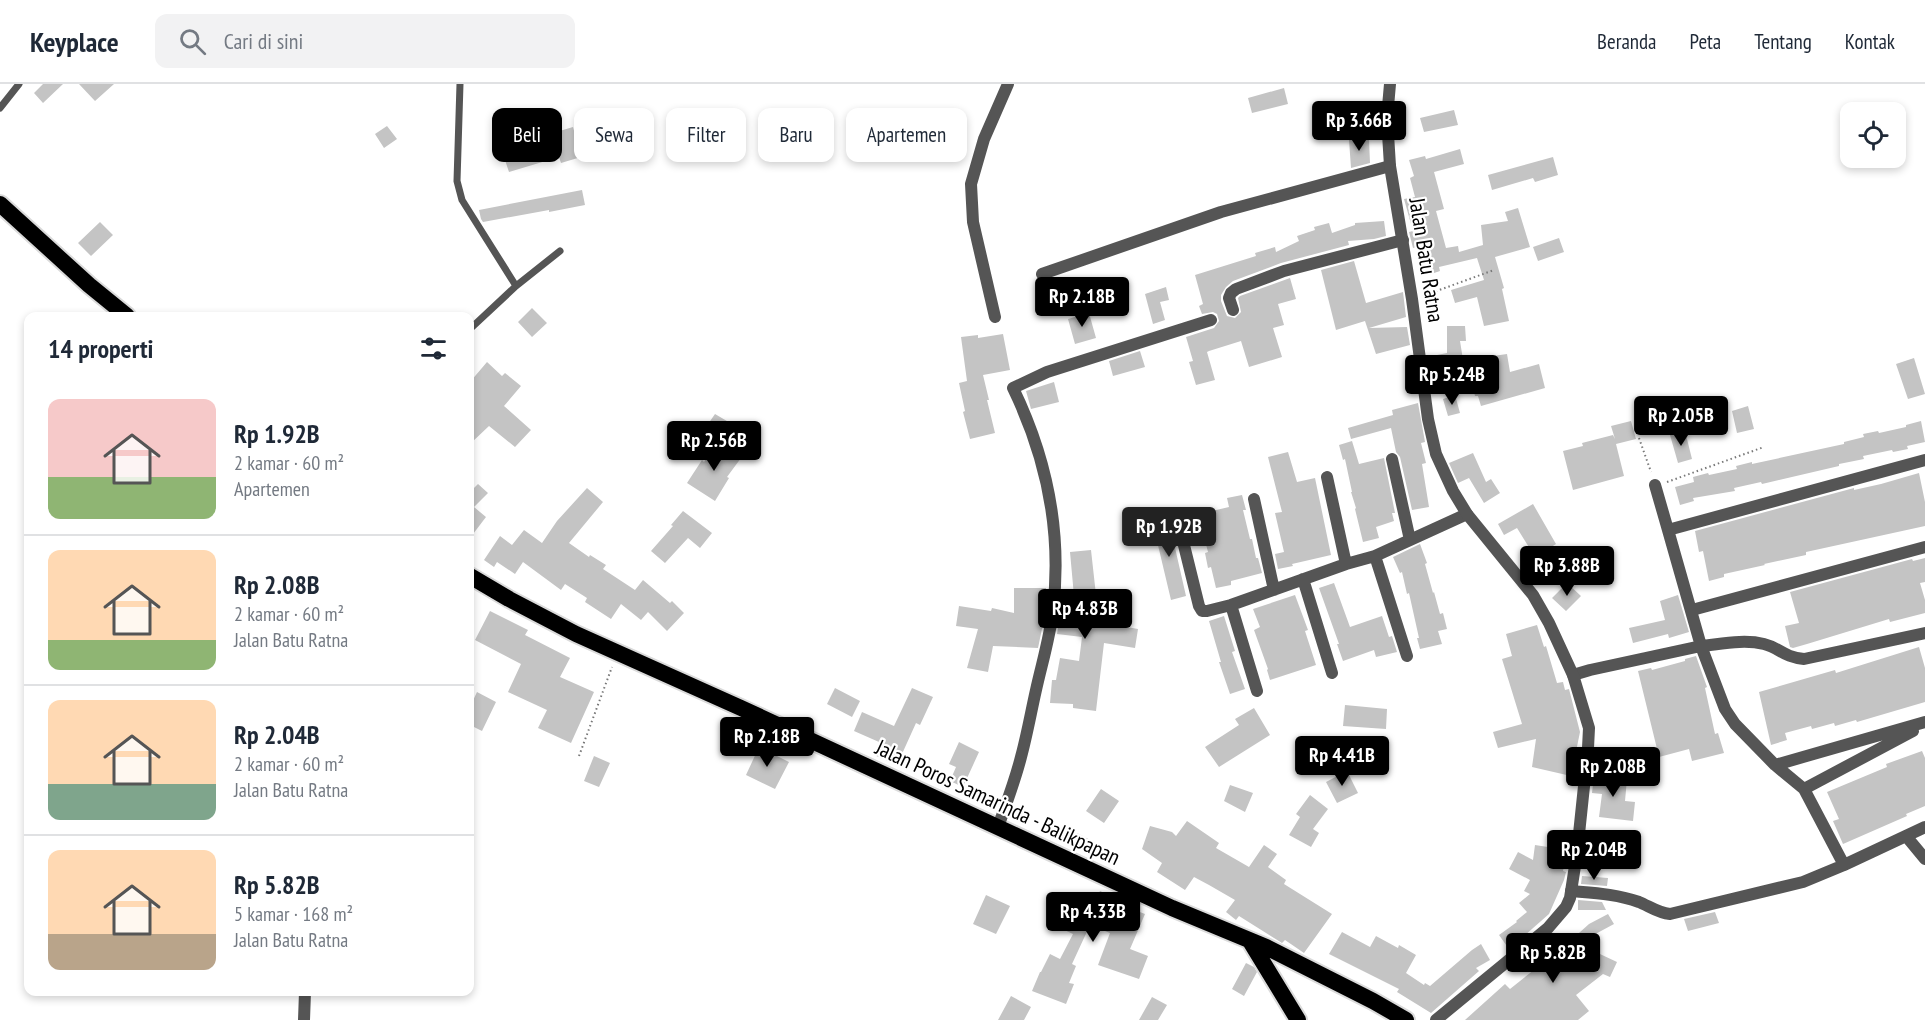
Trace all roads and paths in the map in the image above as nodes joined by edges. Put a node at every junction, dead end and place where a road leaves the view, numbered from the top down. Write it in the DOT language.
graph roads {
  1 [pos="19,84"];
  2 [pos="460,84"];
  3 [pos="1008,84"];
  4 [pos="1390,84"];
  5 [pos="0,108"];
  6 [pos="1390,166"];
  7 [pos="0,204"];
  8 [pos="1403,240"];
  9 [pos="560,251"];
  10 [pos="1494,270"];
  11 [pos="1042,274"];
  12 [pos="516,286"];
  13 [pos="1412,299"];
  14 [pos="1233,310"];
  15 [pos="122,312"];
  16 [pos="995,318"];
  17 [pos="1211,320"];
  18 [pos="474,324"];
  19 [pos="1639,438"];
  20 [pos="1764,447"];
  21 [pos="1392,459"];
  22 [pos="1925,460"];
  23 [pos="1327,477"];
  24 [pos="1655,485"];
  25 [pos="1254,499"];
  26 [pos="1467,514"];
  27 [pos="1179,525"];
  28 [pos="1668,530"];
  29 [pos="1410,540"];
  30 [pos="1925,547"];
  31 [pos="1375,556"];
  32 [pos="1346,564"];
  33 [pos="474,578"];
  34 [pos="1303,579"];
  35 [pos="1274,590"];
  36 [pos="1231,605"];
  37 [pos="1692,610"];
  38 [pos="1925,633"];
  39 [pos="1701,646"];
  40 [pos="617,653"];
  41 [pos="1407,656"];
  42 [pos="1332,673"];
  43 [pos="1573,675"];
  44 [pos="1257,691"];
  45 [pos="1925,724"];
  46 [pos="579,756"];
  47 [pos="1775,765"];
  48 [pos="1804,789"];
  49 [pos="998,826"];
  50 [pos="1925,827"];
  51 [pos="1906,836"];
  52 [pos="1925,859"];
  53 [pos="1844,865"];
  54 [pos="1571,891"];
  55 [pos="1250,941"];
  56 [pos="305,996"];
  57 [pos="303,1020"];
  58 [pos="1298,1020"];
  59 [pos="1406,1020"];
  60 [pos="1436,1020"];
  1 -- 5 [label="lane"];
  2 -- 12 [label="lane"];
  3 -- 16 [label="street"];
  4 -- 6 [label="street, Jalan Batu Ratna"];
  6 -- 8 [label="street, Jalan Batu Ratna"];
  6 -- 11 [label="street"];
  7 -- 15 [label="highway"];
  8 -- 13 [label="street, Jalan Batu Ratna"];
  8 -- 14 [label="street"];
  9 -- 12 [label="lane"];
  10 -- 13 [label="path"];
  12 -- 18 [label="lane"];
  13 -- 26 [label="street, Jalan Batu Ratna"];
  17 -- 49 [label="street"];
  19 -- 24 [label="path"];
  20 -- 24 [label="path"];
  21 -- 29 [label="street"];
  22 -- 28 [label="street"];
  23 -- 32 [label="street"];
  24 -- 28 [label="street"];
  25 -- 35 [label="street"];
  26 -- 29 [label="street"];
  26 -- 43 [label="street, Jalan Batu Ratna"];
  27 -- 36 [label="street"];
  28 -- 37 [label="street"];
  29 -- 31 [label="street"];
  30 -- 37 [label="street"];
  31 -- 32 [label="street"];
  31 -- 41 [label="street"];
  32 -- 34 [label="street"];
  33 -- 40 [label="highway, Jalan Poros Samarinda - Balikpapan"];
  34 -- 35 [label="street"];
  34 -- 42 [label="street"];
  35 -- 36 [label="street"];
  36 -- 44 [label="street"];
  37 -- 39 [label="street"];
  38 -- 39 [label="street"];
  39 -- 43 [label="street"];
  39 -- 47 [label="street"];
  40 -- 46 [label="path"];
  40 -- 49 [label="highway, Jalan Poros Samarinda - Balikpapan"];
  43 -- 54 [label="street, Jalan Batu Ratna"];
  45 -- 47 [label="street"];
  45 -- 48 [label="street"];
  47 -- 48 [label="street"];
  48 -- 53 [label="street"];
  49 -- 55 [label="highway, Jalan Poros Samarinda - Balikpapan"];
  50 -- 51 [label="street"];
  51 -- 52 [label="street"];
  51 -- 53 [label="street"];
  53 -- 54 [label="street"];
  54 -- 60 [label="street, Jalan Batu Ratna"];
  55 -- 58 [label="highway"];
  55 -- 59 [label="highway, Jalan Poros Samarinda - Balikpapan"];
  56 -- 57 [label="street"];
}
